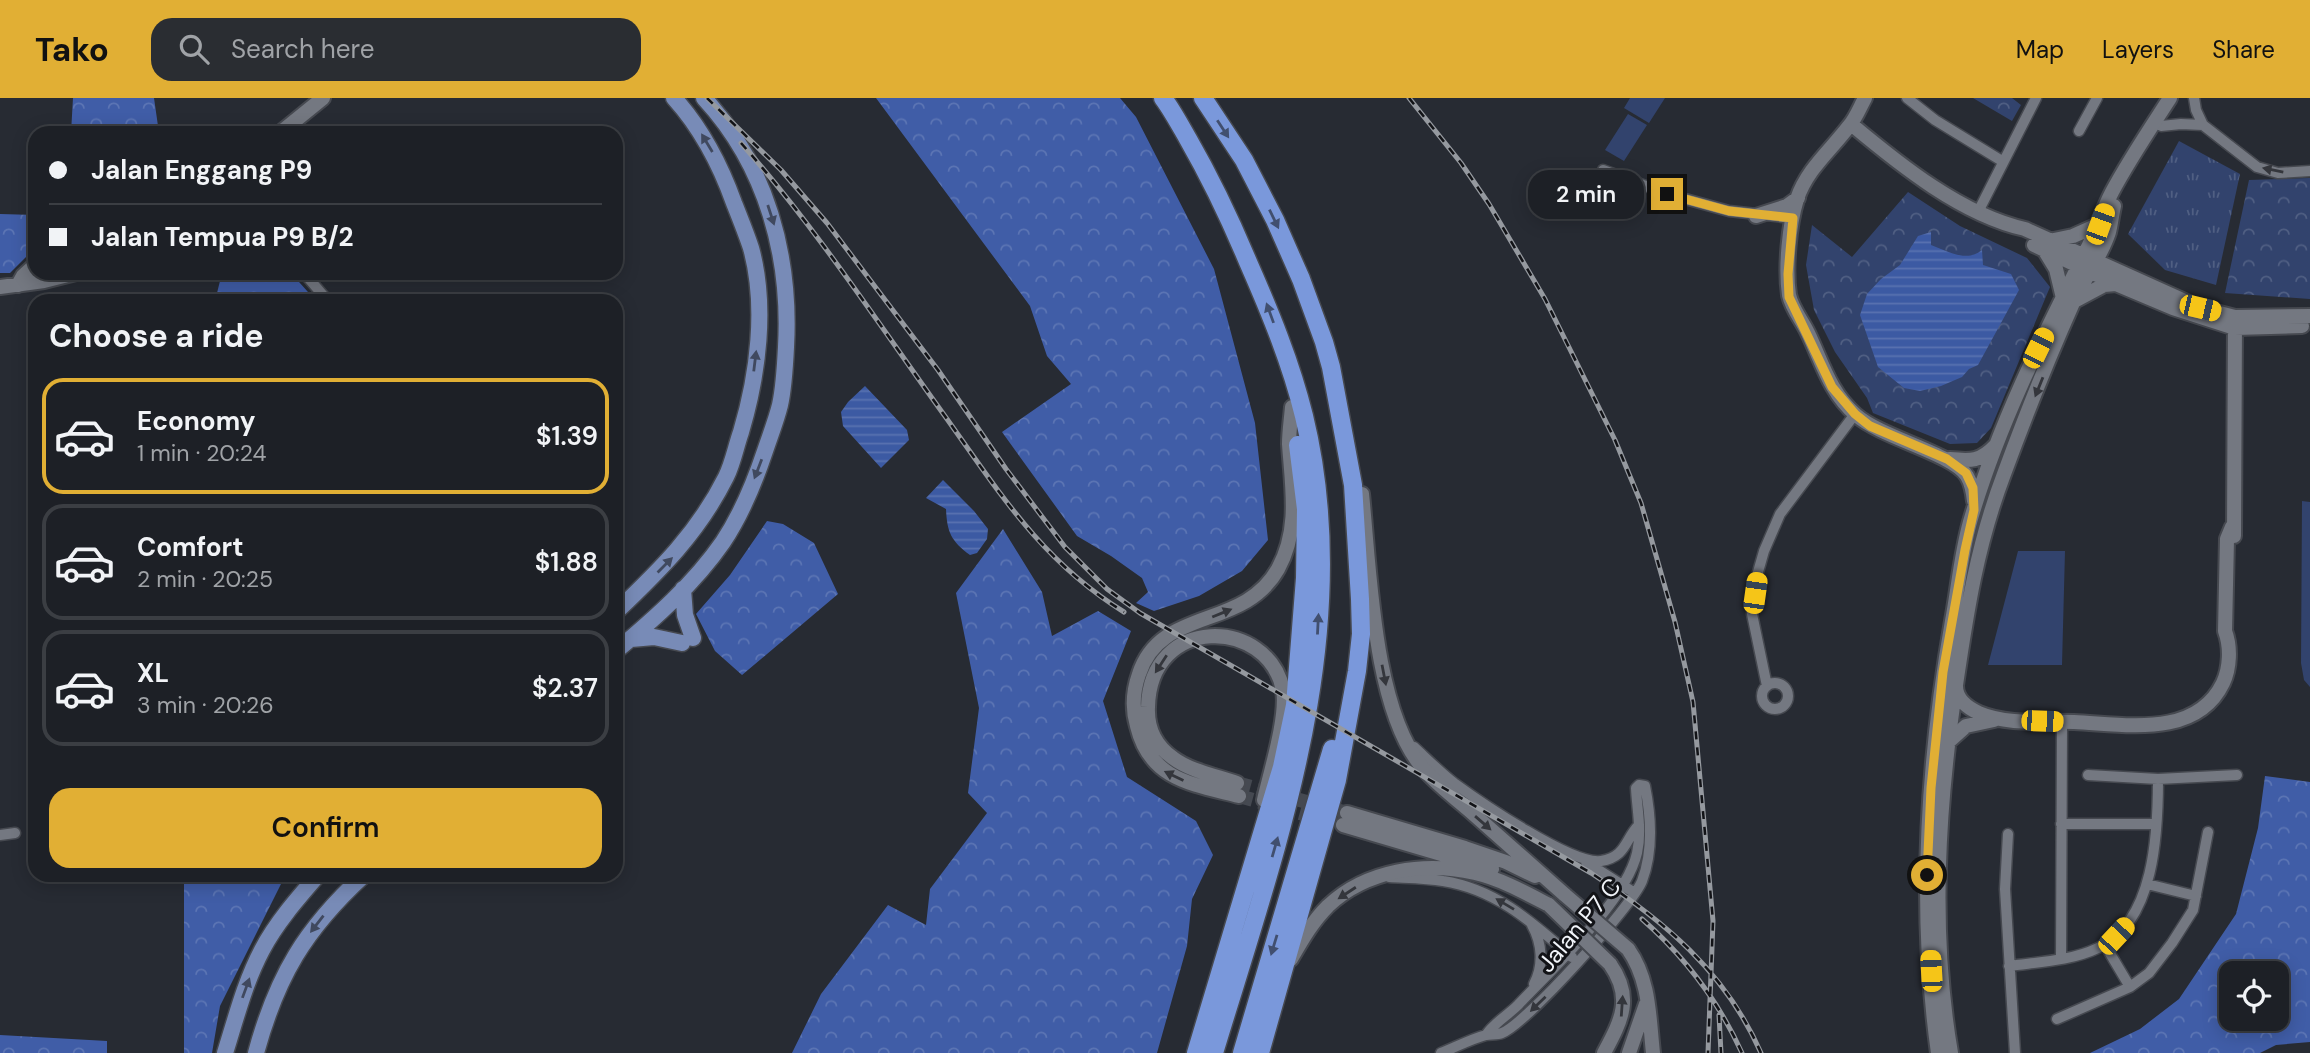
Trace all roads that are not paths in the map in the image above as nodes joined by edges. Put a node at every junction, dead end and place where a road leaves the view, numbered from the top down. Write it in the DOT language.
graph roads {
  1 [pos="323,98"];
  2 [pos="674,98"];
  3 [pos="704,98"];
  4 [pos="1163,98"];
  5 [pos="1203,98"];
  6 [pos="1865,98"];
  7 [pos="1907,98"];
  8 [pos="2036,98"];
  9 [pos="2097,98"];
  10 [pos="2170,98"];
  11 [pos="2181,98"];
  12 [pos="2194,98"];
  13 [pos="1851,124"];
  14 [pos="2203,125"];
  15 [pos="289,126"];
  16 [pos="2161,126"];
  17 [pos="2079,131"];
  18 [pos="2002,161"];
  19 [pos="1603,170"];
  20 [pos="2310,171"];
  21 [pos="1798,198"];
  22 [pos="1978,212"];
  23 [pos="1756,216"];
  24 [pos="1793,218"];
  25 [pos="2104,228"];
  26 [pos="2046,245"];
  27 [pos="2090,264"];
  28 [pos="28,271"];
  29 [pos="2131,278"];
  30 [pos="1301,279"];
  31 [pos="42,280"];
  32 [pos="310,280"];
  33 [pos="2116,284"];
  34 [pos="18,285"];
  35 [pos="0,287"];
  36 [pos="322,294"];
  37 [pos="2068,300"];
  38 [pos="2310,316"];
  39 [pos="2235,322"];
  40 [pos="2310,326"];
  41 [pos="1331,367"];
  42 [pos="1293,378"];
  43 [pos="1292,407"];
  44 [pos="1855,414"];
  45 [pos="1998,443"];
  46 [pos="1947,459"];
  47 [pos="1974,510"];
  48 [pos="683,589"];
  49 [pos="623,605"];
  50 [pos="623,617"];
  51 [pos="623,641"];
  52 [pos="1956,681"];
  53 [pos="1767,686"];
  54 [pos="1999,719"];
  55 [pos="2062,722"];
  56 [pos="1404,737"];
  57 [pos="1947,743"];
  58 [pos="2088,775"];
  59 [pos="2237,775"];
  60 [pos="2158,779"];
  61 [pos="2061,824"];
  62 [pos="2156,824"];
  63 [pos="1644,826"];
  64 [pos="2208,832"];
  65 [pos="15,833"];
  66 [pos="2008,834"];
  67 [pos="0,835"];
  68 [pos="1570,853"];
  69 [pos="1250,867"];
  70 [pos="1379,876"];
  71 [pos="312,882"];
  72 [pos="357,882"];
  73 [pos="2147,884"];
  74 [pos="1625,886"];
  75 [pos="1635,894"];
  76 [pos="1565,895"];
  77 [pos="2196,896"];
  78 [pos="1549,905"];
  79 [pos="1525,916"];
  80 [pos="2105,945"];
  81 [pos="1568,953"];
  82 [pos="2061,959"];
  83 [pos="1577,962"];
  84 [pos="2009,966"];
  85 [pos="2130,987"];
  86 [pos="1528,993"];
  87 [pos="1648,999"];
  88 [pos="2057,1019"];
  89 [pos="1486,1035"];
  90 [pos="1605,1051"];
  91 [pos="1260,1052"];
  92 [pos="225,1053"];
  93 [pos="256,1053"];
  94 [pos="1196,1053"];
  95 [pos="1214,1053"];
  96 [pos="1242,1053"];
  97 [pos="1441,1053"];
  98 [pos="1629,1053"];
  99 [pos="1653,1053"];
  100 [pos="1938,1053"];
  101 [pos="1951,1053"];
  102 [pos="2015,1053"];
  1 -- 15 [label="street"];
  49 -- 2 [label="main road, one-way"];
  3 -- 48 [label="main road, one-way"];
  42 -- 4 [label="highway, one-way"];
  5 -- 30 [label="highway, one-way"];
  6 -- 13 [label="street"];
  7 -- 18 [label="street"];
  8 -- 18 [label="street"];
  9 -- 17 [label="street"];
  10 -- 25 [label="street"];
  11 -- 16 [label="street"];
  12 -- 14 [label="street"];
  13 -- 21 [label="street"];
  13 -- 22 [label="street"];
  14 -- 16 [label="street"];
  20 -- 14 [label="street, one-way"];
  16 -- 25 [label="street"];
  18 -- 22 [label="street"];
  19 -- 23 [label="street"];
  21 -- 23 [label="street"];
  21 -- 24 [label="street"];
  22 -- 26 [label="street"];
  23 -- 24 [label="street"];
  24 -- 44 [label="street"];
  25 -- 26 [label="street"];
  25 -- 27 [label="street"];
  25 -- 29 [label="street"];
  26 -- 27 [label="street"];
  26 -- 37 [label="street"];
  27 -- 29 [label="street"];
  27 -- 33 [label="street"];
  27 -- 37 [label="street"];
  28 -- 34 [label="street"];
  29 -- 39 [label="street"];
  30 -- 41 [label="highway"];
  30 -- 96 [label="highway, one-way"];
  31 -- 34 [label="street"];
  32 -- 36 [label="street"];
  33 -- 37 [label="street"];
  33 -- 39 [label="street"];
  34 -- 35 [label="street"];
  37 -- 45 [label="street"];
  37 -- 52 [label="street, one-way"];
  38 -- 39 [label="street"];
  39 -- 40 [label="street"];
  39 -- 55 [label="street"];
  41 -- 56 [label="street, one-way"];
  41 -- 91 [label="highway"];
  42 -- 43 [label="highway"];
  95 -- 42 [label="highway, one-way"];
  43 -- 69 [label="highway"];
  69 -- 43 [label="street, one-way"];
  44 -- 46 [label="street"];
  44 -- 53 [label="street"];
  45 -- 46 [label="street"];
  45 -- 47 [label="street"];
  46 -- 47 [label="street"];
  47 -- 100 [label="street"];
  48 -- 51 [label="main road"];
  48 -- 51 [label="main road"];
  50 -- 51 [label="main road"];
  52 -- 54 [label="street"];
  52 -- 57 [label="street"];
  54 -- 55 [label="street"];
  54 -- 57 [label="street"];
  55 -- 61 [label="street"];
  56 -- 68 [label="street"];
  56 -- 76 [label="street, one-way"];
  57 -- 101 [label="street"];
  58 -- 60 [label="street"];
  59 -- 60 [label="street"];
  60 -- 62 [label="street"];
  61 -- 62 [label="street"];
  61 -- 82 [label="street"];
  62 -- 73 [label="street"];
  63 -- 68 [label="street"];
  63 -- 74 [label="street, Jalan P7 C"];
  63 -- 75 [label="street, Jalan P7 C"];
  64 -- 77 [label="street"];
  65 -- 67 [label="street"];
  66 -- 84 [label="street"];
  68 -- 74 [label="street"];
  69 -- 94 [label="highway"];
  70 -- 78 [label="street"];
  79 -- 70 [label="street, one-way"];
  70 -- 91 [label="street, one-way"];
  92 -- 71 [label="main road, one-way"];
  72 -- 93 [label="main road, one-way"];
  73 -- 77 [label="street"];
  73 -- 80 [label="street"];
  74 -- 75 [label="street"];
  74 -- 81 [label="street, Jalan P7 C"];
  75 -- 83 [label="street, Jalan P7 C"];
  76 -- 78 [label="street"];
  76 -- 87 [label="street, bridge"];
  77 -- 85 [label="street"];
  90 -- 78 [label="street, one-way, bridge"];
  79 -- 81 [label="street"];
  79 -- 86 [label="street"];
  80 -- 82 [label="street"];
  80 -- 85 [label="street"];
  81 -- 83 [label="street"];
  81 -- 86 [label="street, Jalan P7 C"];
  82 -- 84 [label="street"];
  83 -- 89 [label="street, Jalan P7 C, one-way"];
  84 -- 102 [label="street"];
  85 -- 88 [label="street"];
  86 -- 89 [label="street, Jalan P7 C"];
  87 -- 98 [label="street"];
  87 -- 99 [label="street"];
  89 -- 97 [label="street, Jalan P7 C"];
}
